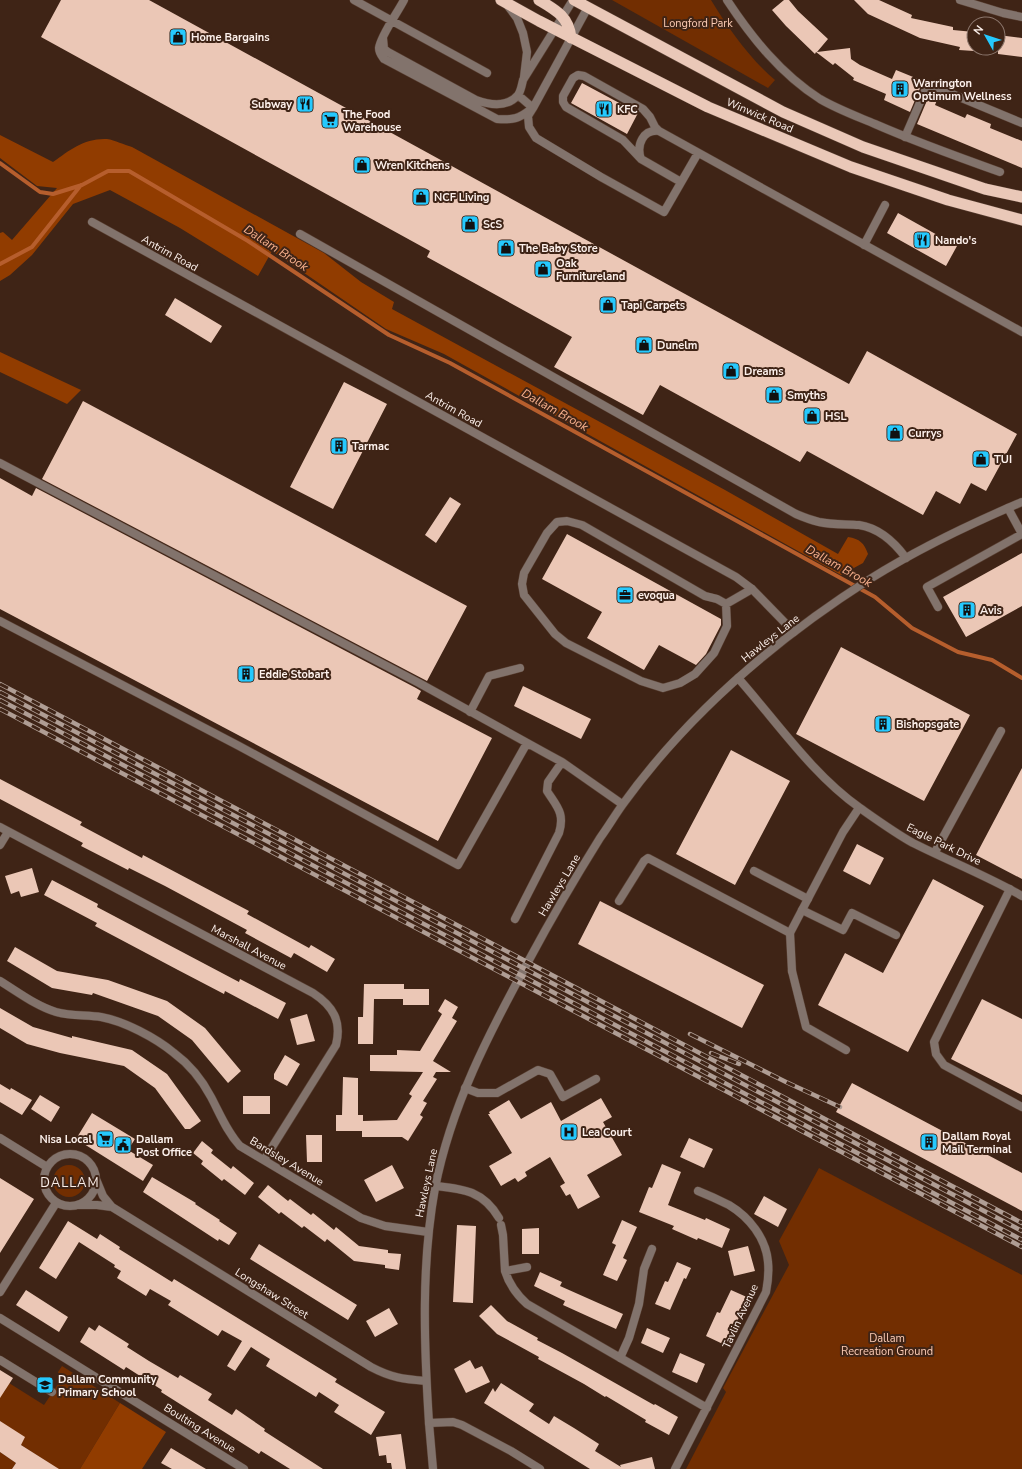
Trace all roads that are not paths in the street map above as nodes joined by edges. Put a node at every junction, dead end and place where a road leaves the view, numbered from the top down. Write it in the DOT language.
graph roads {
  1 [pos="354,0"];
  2 [pos="404,0"];
  3 [pos="539,0"];
  4 [pos="573,0"];
  5 [pos="727,0"];
  6 [pos="960,0"];
  7 [pos="503,1"];
  8 [pos="588,7"];
  9 [pos="563,16"];
  10 [pos="1022,17"];
  11 [pos="392,21"];
  12 [pos="555,29"];
  13 [pos="383,38"];
  14 [pos="571,38"];
  15 [pos="488,73"];
  16 [pos="524,80"];
  17 [pos="518,94"];
  18 [pos="533,108"];
  19 [pos="1022,123"];
  20 [pos="659,131"];
  21 [pos="905,137"];
  22 [pos="698,153"];
  23 [pos="641,159"];
  24 [pos="1000,172"];
  25 [pos="681,182"];
  26 [pos="1021,195"];
  27 [pos="885,204"];
  28 [pos="1022,220"];
  29 [pos="92,222"];
  30 [pos="300,234"];
  31 [pos="864,244"];
  32 [pos="1022,332"];
  33 [pos="0,463"];
  34 [pos="1022,502"];
  35 [pos="1008,508"];
  36 [pos="1022,534"];
  37 [pos="906,558"];
  38 [pos="752,589"];
  39 [pos="726,604"];
  40 [pos="938,607"];
  41 [pos="0,621"];
  42 [pos="794,632"];
  43 [pos="520,668"];
  44 [pos="738,678"];
  45 [pos="470,712"];
  46 [pos="1001,731"];
  47 [pos="527,743"];
  48 [pos="562,762"];
  49 [pos="622,804"];
  50 [pos="859,808"];
  51 [pos="0,827"];
  52 [pos="8,832"];
  53 [pos="0,845"];
  54 [pos="935,852"];
  55 [pos="754,871"];
  56 [pos="1010,889"];
  57 [pos="1022,896"];
  58 [pos="808,899"];
  59 [pos="619,901"];
  60 [pos="802,910"];
  61 [pos="515,920"];
  62 [pos="790,933"];
  63 [pos="896,935"];
  64 [pos="0,981"];
  65 [pos="846,1050"];
  66 [pos="596,1079"];
  67 [pos="465,1088"];
  68 [pos="1022,1107"];
  69 [pos="0,1138"];
  70 [pos="264,1160"];
  71 [pos="47,1167"];
  72 [pos="96,1179"];
  73 [pos="436,1186"];
  74 [pos="698,1191"];
  75 [pos="56,1203"];
  76 [pos="79,1205"];
  77 [pos="112,1207"];
  78 [pos="428,1232"];
  79 [pos="652,1249"];
  80 [pos="527,1267"];
  81 [pos="505,1271"];
  82 [pos="0,1292"];
  83 [pos="0,1318"];
  84 [pos="620,1358"];
  85 [pos="0,1360"];
  86 [pos="426,1381"];
  87 [pos="52,1392"];
  88 [pos="707,1408"];
  89 [pos="429,1423"];
  90 [pos="244,1469"];
  91 [pos="433,1469"];
  92 [pos="540,1469"];
  93 [pos="675,1469"];
  1 -- 11 [label="street"];
  2 -- 11 [label="street"];
  3 -- 9 [label="highway"];
  4 -- 8 [label="highway, Winwick Road"];
  4 -- 9 [label="street"];
  5 -- 21 [label="street"];
  6 -- 10 [label="street"];
  7 -- 12 [label="highway, Winwick Road"];
  7 -- 16 [label="street"];
  8 -- 14 [label="street"];
  8 -- 26 [label="highway, Winwick Road"];
  9 -- 12 [label="street"];
  9 -- 14 [label="highway"];
  11 -- 13 [label="street"];
  11 -- 15 [label="street"];
  12 -- 14 [label="highway, Winwick Road"];
  12 -- 16 [label="street"];
  13 -- 17 [label="street"];
  13 -- 18 [label="street"];
  14 -- 18 [label="street"];
  14 -- 28 [label="highway, Winwick Road"];
  16 -- 17 [label="street"];
  17 -- 18 [label="street"];
  18 -- 25 [label="street"];
  19 -- 21 [label="street"];
  20 -- 22 [label="street"];
  20 -- 23 [label="street"];
  20 -- 23 [label="street"];
  21 -- 24 [label="street"];
  22 -- 25 [label="street"];
  22 -- 31 [label="street"];
  23 -- 25 [label="street"];
  27 -- 31 [label="street"];
  29 -- 38 [label="street, Antrim Road"];
  30 -- 37 [label="street"];
  31 -- 32 [label="street"];
  33 -- 45 [label="street"];
  34 -- 35 [label="street, Hawleys Lane"];
  35 -- 36 [label="street"];
  35 -- 37 [label="street, Hawleys Lane"];
  36 -- 40 [label="street"];
  37 -- 42 [label="street, Hawleys Lane"];
  38 -- 39 [label="street"];
  38 -- 42 [label="street, Antrim Road"];
  39 -- 39 [label="street"];
  41 -- 47 [label="street"];
  42 -- 44 [label="street, Hawleys Lane"];
  43 -- 45 [label="street"];
  44 -- 49 [label="street, Hawleys Lane"];
  44 -- 50 [label="street, Eagle Park Drive"];
  45 -- 47 [label="street"];
  46 -- 54 [label="street"];
  47 -- 48 [label="street"];
  48 -- 49 [label="street"];
  48 -- 61 [label="street"];
  49 -- 67 [label="street, Hawleys Lane"];
  50 -- 54 [label="street, Eagle Park Drive"];
  50 -- 58 [label="street"];
  51 -- 52 [label="street, Marshall Avenue"];
  52 -- 53 [label="street"];
  52 -- 70 [label="street, Marshall Avenue"];
  54 -- 56 [label="street, Eagle Park Drive"];
  55 -- 58 [label="street"];
  56 -- 57 [label="street, Eagle Park Drive"];
  56 -- 68 [label="street"];
  58 -- 60 [label="street"];
  59 -- 62 [label="street"];
  60 -- 62 [label="street"];
  60 -- 63 [label="street"];
  62 -- 65 [label="street"];
  64 -- 70 [label="street, Bardsley Avenue"];
  66 -- 67 [label="street"];
  67 -- 73 [label="street, Hawleys Lane"];
  69 -- 71 [label="street"];
  70 -- 78 [label="street, Bardsley Avenue"];
  71 -- 72 [label="street"];
  71 -- 75 [label="street"];
  72 -- 76 [label="street"];
  72 -- 77 [label="street, Longshaw Street"];
  73 -- 78 [label="street, Hawleys Lane"];
  73 -- 81 [label="street"];
  74 -- 88 [label="street, Tavlin Avenue"];
  75 -- 76 [label="street"];
  75 -- 82 [label="street"];
  76 -- 77 [label="street, Longshaw Street"];
  77 -- 86 [label="street, Longshaw Street"];
  78 -- 86 [label="street, Hawleys Lane"];
  79 -- 84 [label="street"];
  80 -- 81 [label="street"];
  81 -- 84 [label="street"];
  83 -- 90 [label="street, Boulting Avenue"];
  84 -- 88 [label="street"];
  85 -- 87 [label="street"];
  86 -- 89 [label="street, Hawleys Lane"];
  88 -- 93 [label="street, Tavlin Avenue"];
  89 -- 91 [label="street, Hawleys Lane"];
  89 -- 92 [label="street"];
}
